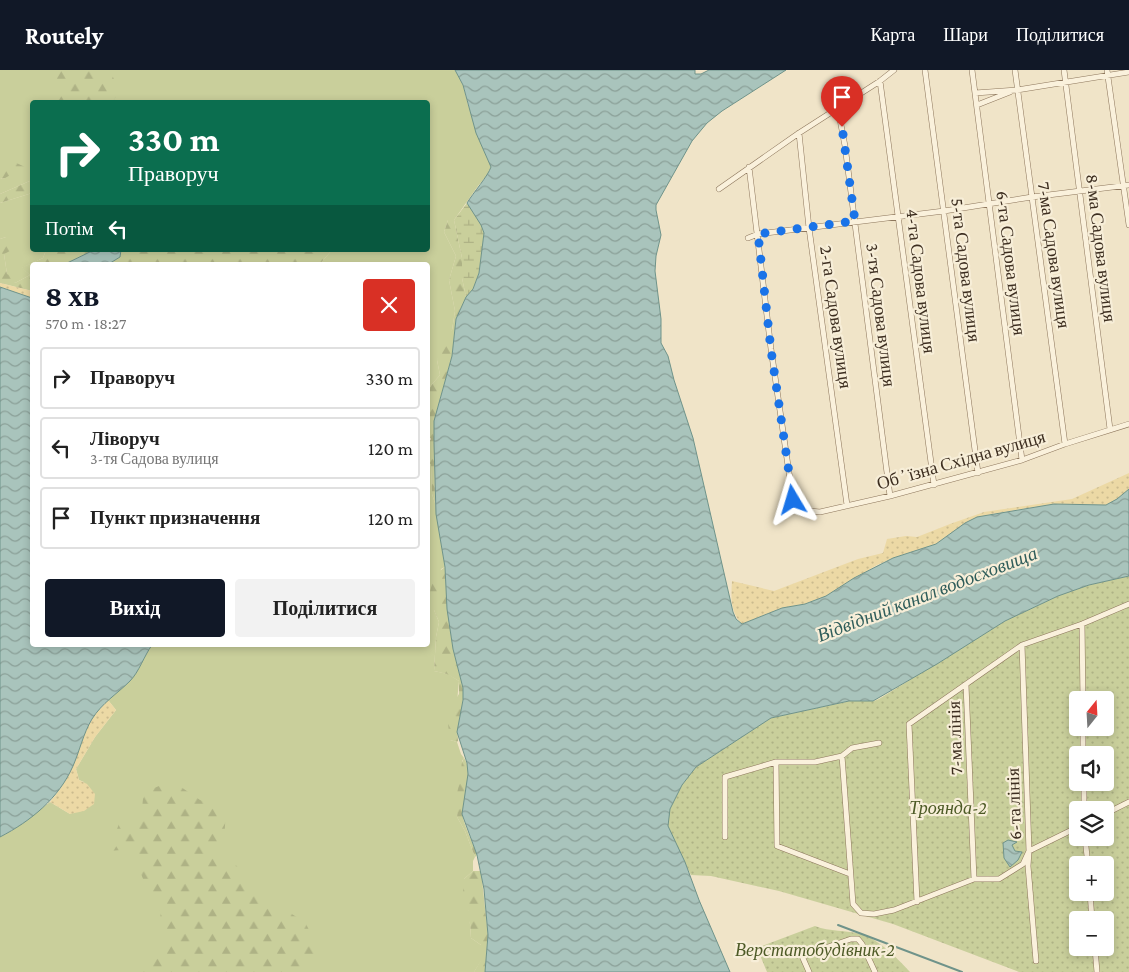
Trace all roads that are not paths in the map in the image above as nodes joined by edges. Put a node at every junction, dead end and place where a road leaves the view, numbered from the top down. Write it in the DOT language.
graph roads {
  1 [pos="894,70"];
  2 [pos="926,70"];
  3 [pos="972,70"];
  4 [pos="1015,70"];
  5 [pos="1064,70"];
  6 [pos="1129,72"];
  7 [pos="1108,73"];
  8 [pos="880,81"];
  9 [pos="1066,82"];
  10 [pos="1017,90"];
  11 [pos="975,93"];
  12 [pos="977,105"];
  13 [pos="838,109"];
  14 [pos="798,133"];
  15 [pos="749,167"];
  16 [pos="1126,185"];
  17 [pos="719,189"];
  18 [pos="1079,190"];
  19 [pos="1032,197"];
  20 [pos="989,203"];
  21 [pos="944,211"];
  22 [pos="899,216"];
  23 [pos="855,221"];
  24 [pos="1129,225"];
  25 [pos="810,228"];
  26 [pos="758,234"];
  27 [pos="748,238"];
  28 [pos="1129,424"];
  29 [pos="1110,429"];
  30 [pos="1065,444"];
  31 [pos="1022,460"];
  32 [pos="978,473"];
  33 [pos="934,485"];
  34 [pos="890,496"];
  35 [pos="847,505"];
  36 [pos="1129,604"];
  37 [pos="1082,624"];
  38 [pos="1022,645"];
  39 [pos="966,685"];
  40 [pos="1083,691"];
  41 [pos="878,743"];
  42 [pos="842,756"];
  43 [pos="776,762"];
  44 [pos="1129,802"];
  45 [pos="1114,810"];
  46 [pos="1069,831"];
  47 [pos="725,837"];
  48 [pos="1029,851"];
  49 [pos="850,874"];
  50 [pos="974,879"];
  51 [pos="917,902"];
  52 [pos="1096,956"];
  53 [pos="1036,961"];
  54 [pos="809,972"];
  55 [pos="875,972"];
  56 [pos="1097,972"];
  1 -- 8 [label="street"];
  2 -- 21 [label="street, 5-та Садова вулиця"];
  3 -- 11 [label="street, 6-та Садова вулиця"];
  4 -- 10 [label="street, 7-ма Садова вулиця"];
  5 -- 9 [label="street, 8-ма Садова вулиця"];
  6 -- 7 [label="street"];
  7 -- 9 [label="street"];
  7 -- 16 [label="street"];
  8 -- 13 [label="street"];
  8 -- 22 [label="street, 4-та Садова вулиця"];
  9 -- 10 [label="street"];
  9 -- 18 [label="street, 8-ма Садова вулиця"];
  10 -- 11 [label="street"];
  10 -- 12 [label="street"];
  10 -- 19 [label="street, 7-ма Садова вулиця"];
  11 -- 12 [label="street, 6-та Садова вулиця"];
  12 -- 20 [label="street, 6-та Садова вулиця"];
  13 -- 14 [label="street"];
  13 -- 23 [label="street, 3-тя Садова вулиця"];
  14 -- 15 [label="street"];
  14 -- 25 [label="street, 2-га Садова вулиця"];
  15 -- 17 [label="street"];
  15 -- 26 [label="street"];
  16 -- 18 [label="street"];
  16 -- 24 [label="street"];
  18 -- 19 [label="street"];
  18 -- 29 [label="street, 8-ма Садова вулиця"];
  19 -- 20 [label="street"];
  19 -- 30 [label="street, 7-ма Садова вулиця"];
  20 -- 21 [label="street"];
  20 -- 31 [label="street, 6-та Садова вулиця"];
  21 -- 22 [label="street"];
  21 -- 32 [label="street, 5-та Садова вулиця"];
  22 -- 23 [label="street"];
  22 -- 33 [label="street, 4-та Садова вулиця"];
  23 -- 25 [label="street"];
  23 -- 34 [label="street, 3-тя Садова вулиця"];
  25 -- 26 [label="street"];
  25 -- 35 [label="street, 2-га Садова вулиця"];
  26 -- 27 [label="street"];
  26 -- 35 [label="street, Обʼїзна Східна вулиця"];
  28 -- 29 [label="street, Обʼїзна Східна вулиця"];
  29 -- 30 [label="street, Обʼїзна Східна вулиця"];
  30 -- 31 [label="street, Обʼїзна Східна вулиця"];
  31 -- 32 [label="street, Обʼїзна Східна вулиця"];
  32 -- 33 [label="street, Обʼїзна Східна вулиця"];
  33 -- 34 [label="street, Обʼїзна Східна вулиця"];
  34 -- 35 [label="street, Обʼїзна Східна вулиця"];
  36 -- 37 [label="street"];
  37 -- 38 [label="street"];
  37 -- 40 [label="street"];
  38 -- 39 [label="street"];
  38 -- 48 [label="street, 6-та лінія"];
  39 -- 50 [label="street, 7-ма лінія"];
  39 -- 51 [label="street"];
  41 -- 42 [label="street"];
  42 -- 43 [label="street"];
  42 -- 49 [label="street"];
  43 -- 47 [label="street"];
  43 -- 49 [label="street"];
  44 -- 45 [label="street"];
  46 -- 48 [label="street"];
  48 -- 50 [label="street"];
  48 -- 53 [label="street, 6-та лінія"];
  49 -- 51 [label="street"];
  50 -- 51 [label="street"];
  52 -- 56 [label="street"];
  54 -- 55 [label="street"];
}
